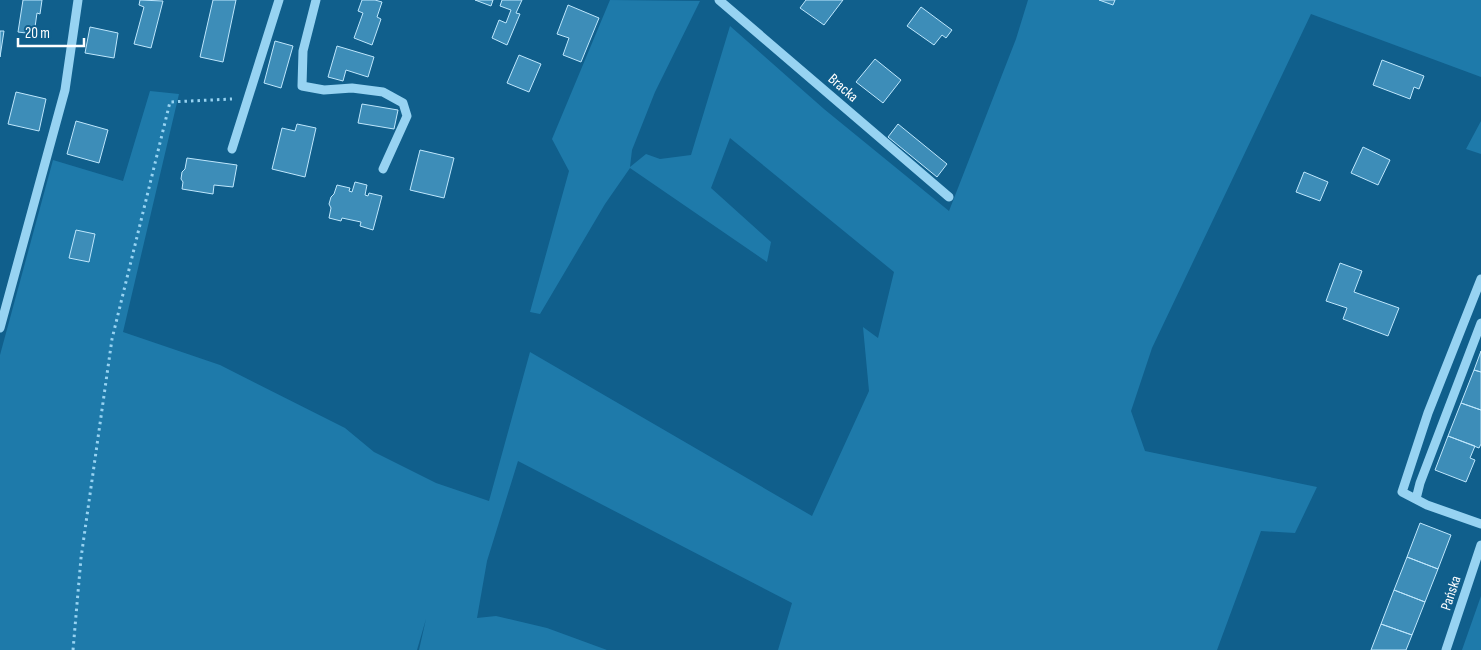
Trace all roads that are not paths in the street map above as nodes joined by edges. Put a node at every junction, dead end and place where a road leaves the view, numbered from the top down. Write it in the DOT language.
graph roads {
  1 [pos="78,0"];
  2 [pos="279,0"];
  3 [pos="316,0"];
  4 [pos="719,0"];
  5 [pos="232,149"];
  6 [pos="383,169"];
  7 [pos="949,197"];
  8 [pos="1481,279"];
  9 [pos="1481,322"];
  10 [pos="0,328"];
  11 [pos="1416,499"];
  12 [pos="1481,524"];
  13 [pos="1481,545"];
  14 [pos="1446,650"];
  1 -- 10 [label="street"];
  2 -- 5 [label="street"];
  3 -- 6 [label="street"];
  4 -- 7 [label="street, Bracka"];
  8 -- 11 [label="street"];
  9 -- 11 [label="street"];
  11 -- 12 [label="street"];
  13 -- 14 [label="street, Pańska"];
}
